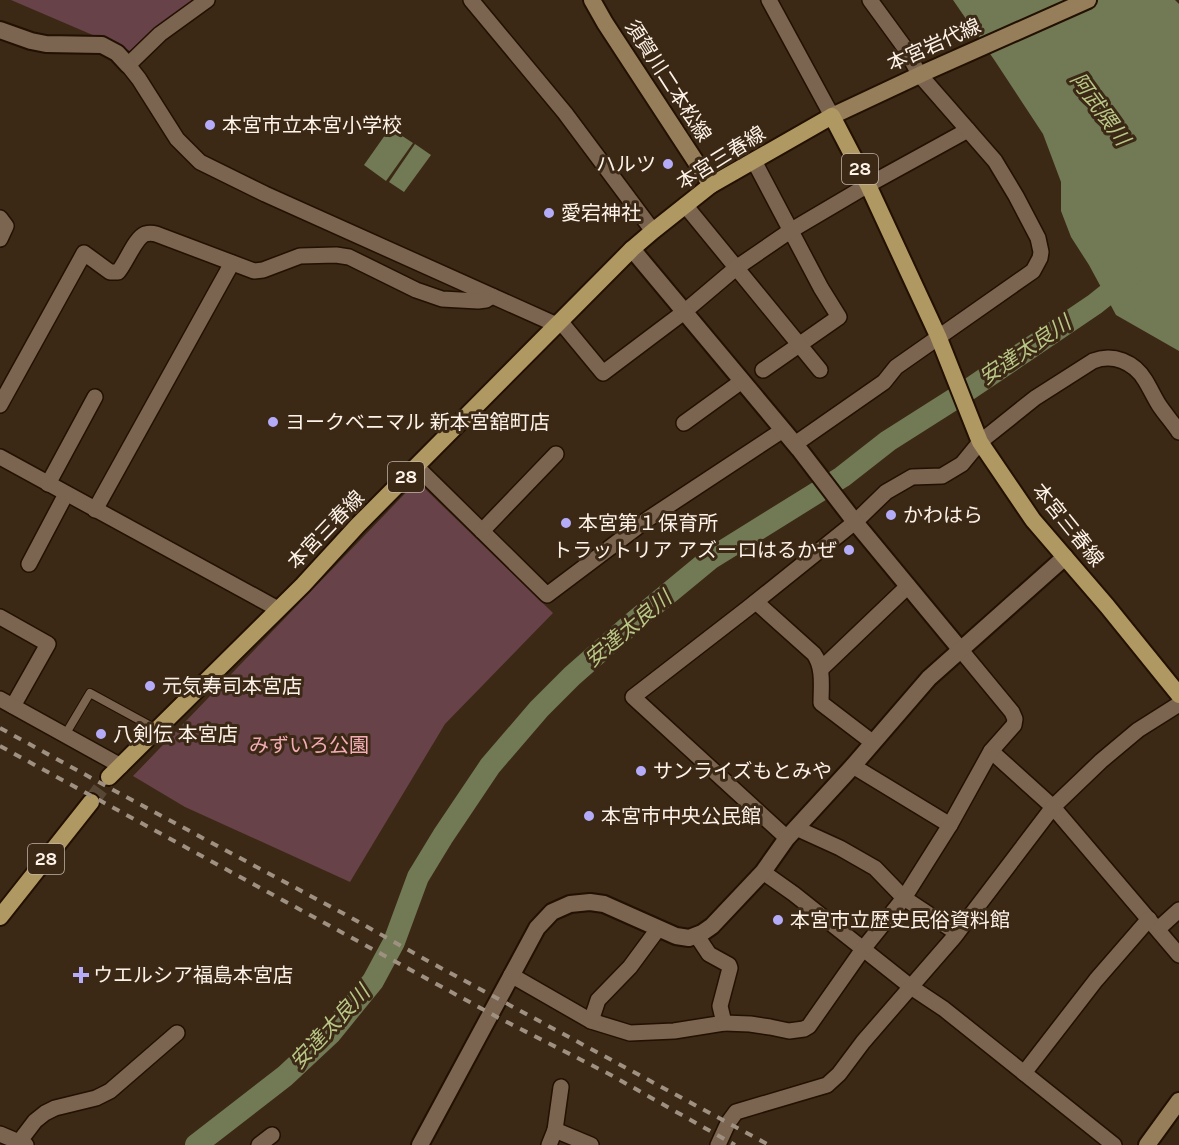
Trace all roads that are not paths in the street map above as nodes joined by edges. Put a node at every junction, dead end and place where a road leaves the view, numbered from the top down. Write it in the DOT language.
graph roads {
  1 [pos="207,0"];
  2 [pos="471,0"];
  3 [pos="592,0"];
  4 [pos="769,0"];
  5 [pos="870,0"];
  6 [pos="1088,0"];
  7 [pos="0,30"];
  8 [pos="128,65"];
  9 [pos="923,73"];
  10 [pos="832,116"];
  11 [pos="968,130"];
  12 [pos="754,160"];
  13 [pos="711,185"];
  14 [pos="868,185"];
  15 [pos="685,205"];
  16 [pos="0,218"];
  17 [pos="653,231"];
  18 [pos="790,231"];
  19 [pos="0,239"];
  20 [pos="632,249"];
  21 [pos="232,263"];
  22 [pos="736,268"];
  23 [pos="492,296"];
  24 [pos="684,312"];
  25 [pos="559,323"];
  26 [pos="941,343"];
  27 [pos="800,345"];
  28 [pos="763,370"];
  29 [pos="820,370"];
  30 [pos="742,381"];
  31 [pos="95,398"];
  32 [pos="0,405"];
  33 [pos="684,423"];
  34 [pos="783,430"];
  35 [pos="1179,432"];
  36 [pos="980,442"];
  37 [pos="797,447"];
  38 [pos="556,454"];
  39 [pos="11,464"];
  40 [pos="417,467"];
  41 [pos="48,484"];
  42 [pos="66,495"];
  43 [pos="95,510"];
  44 [pos="850,515"];
  45 [pos="482,531"];
  46 [pos="1065,557"];
  47 [pos="29,564"];
  48 [pos="909,586"];
  49 [pos="756,602"];
  50 [pos="278,609"];
  51 [pos="0,617"];
  52 [pos="960,649"];
  53 [pos="820,669"];
  54 [pos="1179,695"];
  55 [pos="6,703"];
  56 [pos="1179,704"];
  57 [pos="157,729"];
  58 [pos="65,735"];
  59 [pos="872,742"];
  60 [pos="991,751"];
  61 [pos="853,766"];
  62 [pos="115,772"];
  63 [pos="91,802"];
  64 [pos="1053,807"];
  65 [pos="950,825"];
  66 [pos="791,833"];
  67 [pos="763,872"];
  68 [pos="904,898"];
  69 [pos="1179,910"];
  70 [pos="0,916"];
  71 [pos="1154,924"];
  72 [pos="658,929"];
  73 [pos="957,933"];
  74 [pos="697,936"];
  75 [pos="862,949"];
  76 [pos="1179,955"];
  77 [pos="511,975"];
  78 [pos="911,987"];
  79 [pos="591,1021"];
  80 [pos="723,1023"];
  81 [pos="177,1033"];
  82 [pos="1024,1073"];
  83 [pos="561,1087"];
  84 [pos="1179,1101"];
  85 [pos="555,1130"];
  86 [pos="0,1134"];
  87 [pos="272,1135"];
  88 [pos="23,1143"];
  89 [pos="259,1145"];
  90 [pos="420,1145"];
  91 [pos="549,1145"];
  92 [pos="591,1145"];
  93 [pos="718,1145"];
  94 [pos="1114,1145"];
  95 [pos="1147,1145"];
  1 -- 8 [label="street"];
  2 -- 17 [label="street"];
  3 -- 13 [label="main road, 須賀川二本松線"];
  4 -- 10 [label="street"];
  5 -- 9 [label="street"];
  6 -- 9 [label="main road, 本宮岩代線"];
  7 -- 8 [label="street"];
  8 -- 23 [label="street"];
  9 -- 10 [label="main road, 本宮岩代線"];
  9 -- 11 [label="street"];
  10 -- 12 [label="main road, 本宮三春線 / 28"];
  10 -- 14 [label="main road, 本宮三春線 / 28"];
  11 -- 14 [label="street"];
  11 -- 26 [label="street"];
  12 -- 13 [label="main road, 本宮三春線 / 28"];
  12 -- 18 [label="street"];
  13 -- 15 [label="main road, 本宮三春線 / 28"];
  14 -- 18 [label="street"];
  14 -- 26 [label="main road, 本宮三春線 / 28"];
  15 -- 17 [label="main road, 本宮三春線 / 28"];
  15 -- 22 [label="street"];
  16 -- 19 [label="street"];
  17 -- 20 [label="main road, 本宮三春線 / 28"];
  18 -- 22 [label="street"];
  18 -- 27 [label="street"];
  20 -- 24 [label="street"];
  20 -- 25 [label="main road, 本宮三春線 / 28"];
  21 -- 23 [label="street"];
  21 -- 32 [label="street"];
  21 -- 43 [label="street"];
  22 -- 24 [label="street"];
  22 -- 27 [label="street"];
  23 -- 25 [label="street"];
  24 -- 25 [label="street"];
  24 -- 30 [label="street"];
  25 -- 40 [label="main road, 本宮三春線 / 28"];
  26 -- 36 [label="main road, 本宮三春線 / 28"];
  26 -- 37 [label="street"];
  27 -- 28 [label="street"];
  27 -- 29 [label="street"];
  30 -- 33 [label="street"];
  30 -- 34 [label="street"];
  31 -- 41 [label="street"];
  34 -- 37 [label="street"];
  34 -- 45 [label="street"];
  35 -- 36 [label="street"];
  36 -- 44 [label="street"];
  36 -- 46 [label="main road, 本宮三春線 / 28"];
  37 -- 44 [label="street"];
  38 -- 45 [label="street"];
  39 -- 41 [label="street"];
  40 -- 45 [label="street"];
  40 -- 50 [label="main road, 本宮三春線 / 28"];
  41 -- 42 [label="street"];
  42 -- 43 [label="street"];
  42 -- 47 [label="street"];
  43 -- 50 [label="street"];
  44 -- 48 [label="street"];
  44 -- 49 [label="street"];
  46 -- 52 [label="street"];
  46 -- 54 [label="main road, 本宮三春線 / 28"];
  48 -- 52 [label="street"];
  48 -- 53 [label="street"];
  49 -- 53 [label="street"];
  49 -- 66 [label="street"];
  50 -- 57 [label="main road, 本宮三春線 / 28"];
  51 -- 55 [label="street"];
  52 -- 59 [label="street"];
  52 -- 60 [label="street"];
  53 -- 59 [label="street"];
  55 -- 58 [label="street"];
  56 -- 64 [label="street"];
  57 -- 58 [label="lane"];
  57 -- 62 [label="main road, 本宮三春線 / 28"];
  58 -- 62 [label="street"];
  59 -- 61 [label="street"];
  60 -- 64 [label="street"];
  60 -- 65 [label="street"];
  61 -- 65 [label="street"];
  61 -- 66 [label="street"];
  63 -- 70 [label="main road, 28"];
  64 -- 71 [label="street"];
  64 -- 73 [label="street"];
  65 -- 68 [label="street"];
  66 -- 67 [label="street"];
  66 -- 68 [label="street"];
  67 -- 74 [label="street"];
  67 -- 75 [label="street"];
  68 -- 73 [label="street"];
  68 -- 75 [label="street"];
  69 -- 71 [label="street"];
  71 -- 76 [label="street"];
  71 -- 82 [label="street"];
  72 -- 74 [label="street"];
  72 -- 77 [label="street"];
  72 -- 79 [label="street"];
  73 -- 78 [label="street"];
  74 -- 80 [label="street"];
  75 -- 78 [label="street"];
  75 -- 80 [label="street"];
  77 -- 79 [label="street"];
  77 -- 90 [label="street"];
  78 -- 82 [label="street"];
  78 -- 93 [label="street"];
  79 -- 80 [label="street"];
  81 -- 88 [label="street"];
  82 -- 94 [label="street"];
  83 -- 85 [label="street"];
  84 -- 95 [label="main road"];
  85 -- 91 [label="street"];
  85 -- 92 [label="street"];
  86 -- 88 [label="street"];
  87 -- 89 [label="street"];
}
